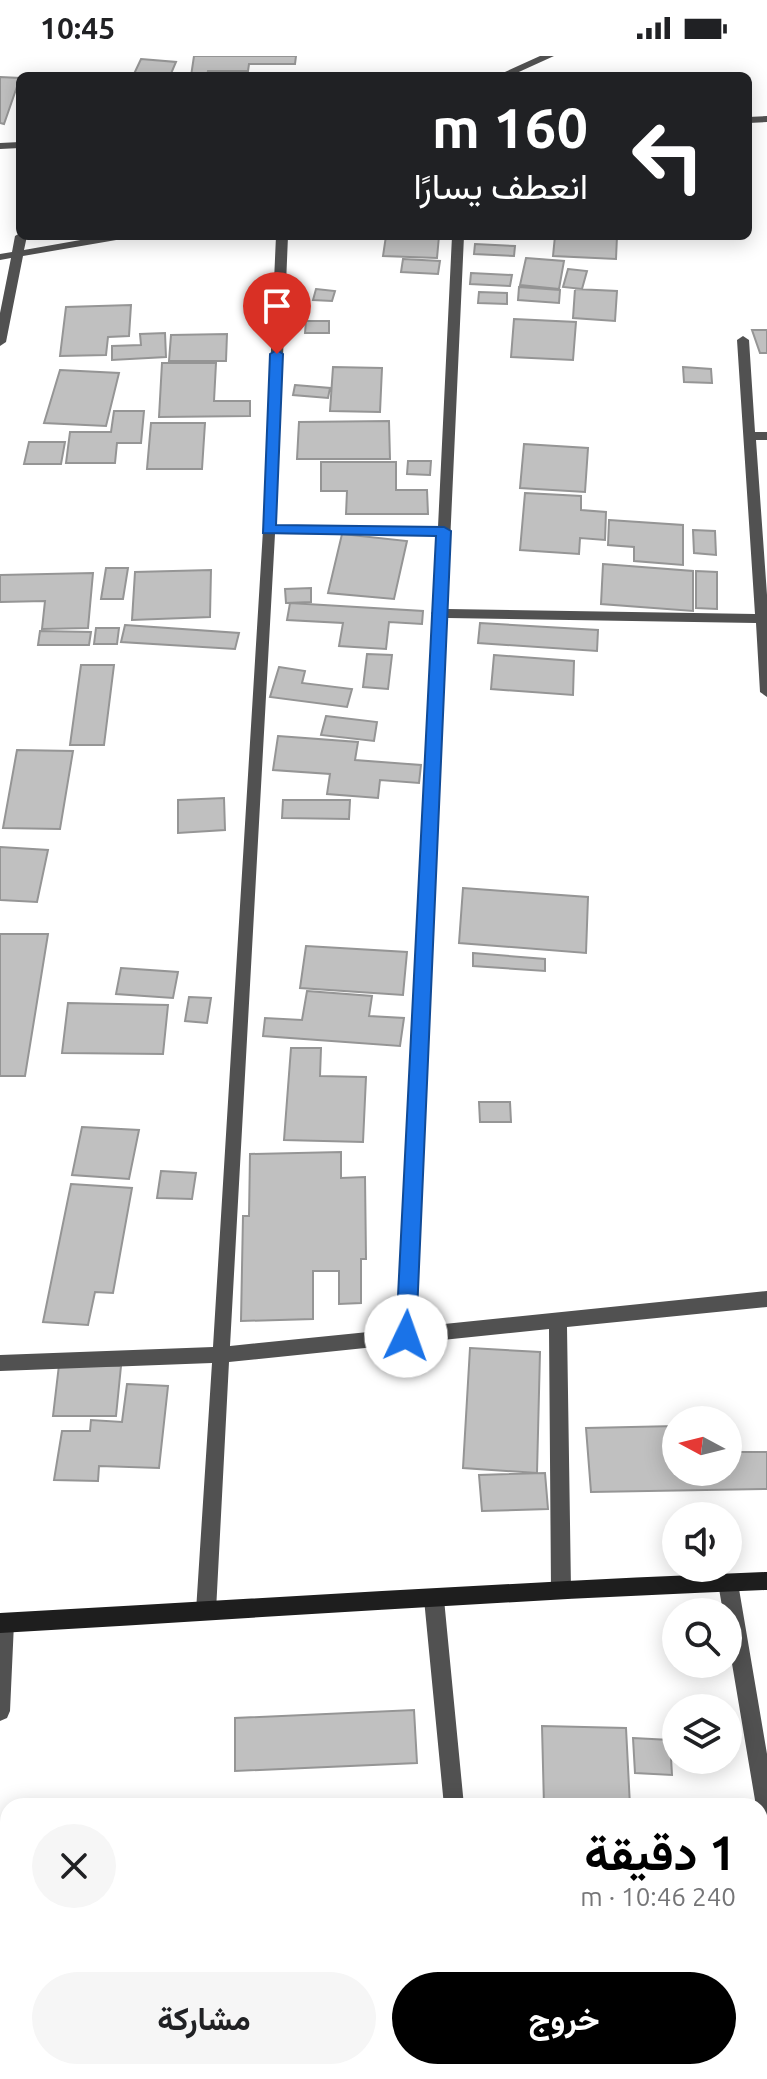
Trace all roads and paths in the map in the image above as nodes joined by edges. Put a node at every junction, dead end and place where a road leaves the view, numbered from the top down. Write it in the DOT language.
graph roads {
  1 [pos="549,56"];
  2 [pos="511,72"];
  3 [pos="20,240"];
  4 [pos="100,240"];
  5 [pos="282,240"];
  6 [pos="458,240"];
  7 [pos="17,255"];
  8 [pos="0,257"];
  9 [pos="743,340"];
  10 [pos="0,342"];
  11 [pos="750,436"];
  12 [pos="767,436"];
  13 [pos="269,530"];
  14 [pos="444,531"];
  15 [pos="438,613"];
  16 [pos="764,619"];
  17 [pos="767,692"];
  18 [pos="767,1299"];
  19 [pos="558,1321"];
  20 [pos="406,1336"];
  21 [pos="219,1355"];
  22 [pos="0,1363"];
  23 [pos="767,1581"];
  24 [pos="728,1583"];
  25 [pos="561,1589"];
  26 [pos="434,1599"];
  27 [pos="206,1611"];
  28 [pos="2,1623"];
  29 [pos="0,1711"];
  30 [pos="453,1798"];
  31 [pos="764,1798"];
  1 -- 2 [label="street"];
  3 -- 7 [label="street"];
  4 -- 7 [label="street"];
  5 -- 13 [label="street"];
  6 -- 14 [label="street"];
  7 -- 8 [label="street"];
  7 -- 10 [label="street"];
  9 -- 11 [label="street"];
  11 -- 12 [label="street"];
  11 -- 16 [label="street"];
  13 -- 14 [label="street"];
  13 -- 21 [label="street"];
  14 -- 15 [label="street"];
  15 -- 16 [label="street"];
  15 -- 20 [label="street"];
  16 -- 17 [label="street"];
  18 -- 19 [label="street"];
  19 -- 20 [label="street"];
  19 -- 25 [label="street"];
  20 -- 21 [label="street"];
  21 -- 22 [label="street"];
  21 -- 27 [label="street"];
  23 -- 24 [label="main road"];
  24 -- 25 [label="main road"];
  24 -- 31 [label="street"];
  25 -- 26 [label="main road"];
  26 -- 27 [label="main road"];
  26 -- 30 [label="street"];
  27 -- 28 [label="main road"];
  28 -- 29 [label="street"];
}
